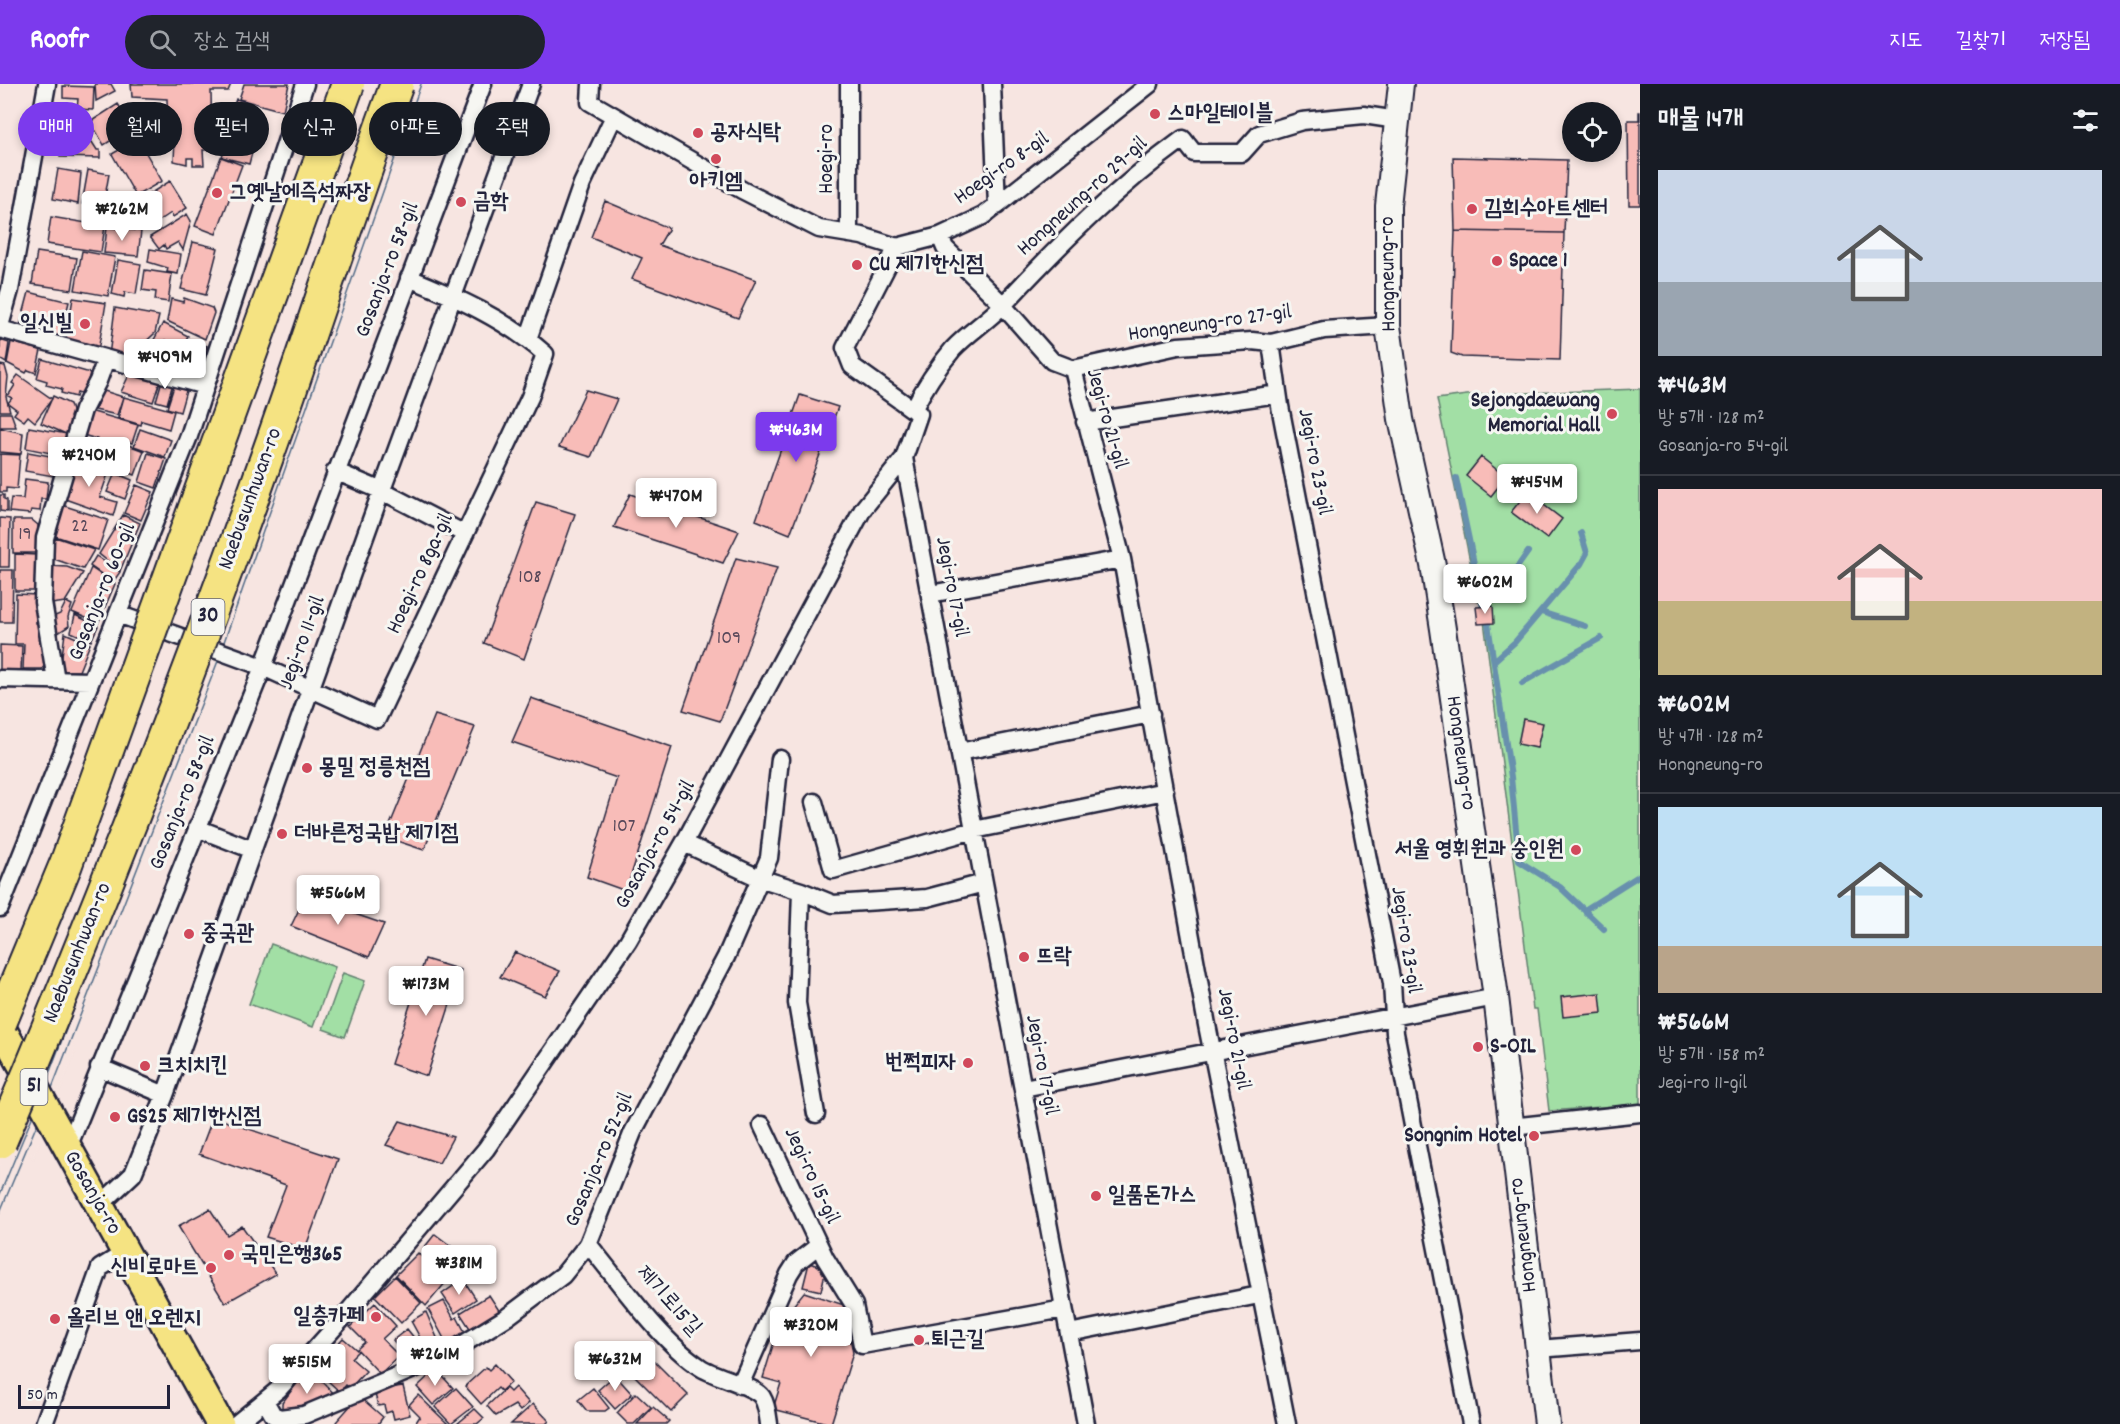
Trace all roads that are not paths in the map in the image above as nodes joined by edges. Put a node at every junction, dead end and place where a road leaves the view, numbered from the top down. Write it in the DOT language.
graph roads {
  1 [pos="47,84"];
  2 [pos="305,84"];
  3 [pos="348,84"];
  4 [pos="397,84"];
  5 [pos="483,84"];
  6 [pos="531,84"];
  7 [pos="591,84"];
  8 [pos="849,84"];
  9 [pos="992,84"];
  10 [pos="1150,84"];
  11 [pos="1383,84"];
  12 [pos="1401,84"];
  13 [pos="1414,84"];
  14 [pos="614,116"];
  15 [pos="1397,120"];
  16 [pos="997,206"];
  17 [pos="849,234"];
  18 [pos="940,236"];
  19 [pos="897,247"];
  20 [pos="409,278"];
  21 [pos="5,290"];
  22 [pos="453,296"];
  23 [pos="1002,306"];
  24 [pos="1388,326"];
  25 [pos="0,328"];
  26 [pos="528,339"];
  27 [pos="1271,343"];
  28 [pos="106,359"];
  29 [pos="1073,369"];
  30 [pos="205,386"];
  31 [pos="1278,394"];
  32 [pos="913,410"];
  33 [pos="1085,422"];
  34 [pos="904,458"];
  35 [pos="335,471"];
  36 [pos="382,491"];
  37 [pos="465,534"];
  38 [pos="1122,559"];
  39 [pos="930,594"];
  40 [pos="123,615"];
  41 [pos="255,664"];
  42 [pos="0,679"];
  43 [pos="56,680"];
  44 [pos="92,681"];
  45 [pos="311,688"];
  46 [pos="1151,714"];
  47 [pos="959,752"];
  48 [pos="780,759"];
  49 [pos="1165,791"];
  50 [pos="814,802"];
  51 [pos="197,828"];
  52 [pos="974,830"];
  53 [pos="684,843"];
  54 [pos="253,850"];
  55 [pos="759,878"];
  56 [pos="984,883"];
  57 [pos="801,891"];
  58 [pos="0,908"];
  59 [pos="1496,997"];
  60 [pos="1394,1015"];
  61 [pos="0,1024"];
  62 [pos="1212,1050"];
  63 [pos="99,1067"];
  64 [pos="1023,1088"];
  65 [pos="165,1095"];
  66 [pos="1640,1113"];
  67 [pos="816,1114"];
  68 [pos="762,1125"];
  69 [pos="1511,1127"];
  70 [pos="0,1142"];
  71 [pos="67,1150"];
  72 [pos="100,1205"];
  73 [pos="588,1244"];
  74 [pos="819,1245"];
  75 [pos="126,1252"];
  76 [pos="1259,1295"];
  77 [pos="1065,1309"];
  78 [pos="1069,1333"];
  79 [pos="1640,1341"];
  80 [pos="1538,1349"];
  81 [pos="740,1385"];
  82 [pos="264,1401"];
  83 [pos="312,1413"];
  84 [pos="44,1424"];
  85 [pos="220,1424"];
  86 [pos="236,1424"];
  87 [pos="325,1424"];
  88 [pos="769,1424"];
  89 [pos="1086,1424"];
  90 [pos="1287,1424"];
  91 [pos="1471,1424"];
  92 [pos="1547,1424"];
  1 -- 21 [label="street"];
  2 -- 30 [label="street, Gosanja-ro 60-gil"];
  3 -- 61 [label="highway, Naebusunhwan-ro / 30, bridge"];
  4 -- 70 [label="highway, Naebusunhwan-ro / 30, bridge"];
  5 -- 20 [label="street, Gosanja-ro 58-gil"];
  6 -- 22 [label="street, Jegi-ro 11-gil"];
  7 -- 14 [label="street, Hoegi-ro 8-gil"];
  8 -- 17 [label="street, Hoegi-ro"];
  9 -- 16 [label="street"];
  10 -- 16 [label="street, Hoegi-ro 8-gil"];
  11 -- 15 [label="main road"];
  12 -- 15 [label="main road, Hongneung-ro"];
  13 -- 15 [label="main road"];
  14 -- 17 [label="street, Hoegi-ro 8-gil"];
  14 -- 26 [label="street"];
  15 -- 23 [label="street, Hongneung-ro 29-gil"];
  15 -- 24 [label="main road, Hongneung-ro"];
  16 -- 18 [label="street, Hoegi-ro 8-gil"];
  17 -- 19 [label="street, Hoegi-ro 8-gil"];
  18 -- 19 [label="street, Hoegi-ro 8-gil"];
  18 -- 23 [label="street, Jegi-ro 21-gil"];
  19 -- 32 [label="street"];
  20 -- 22 [label="street, Hoegi-ro 8ga-gil"];
  20 -- 35 [label="street, Gosanja-ro 58-gil"];
  21 -- 25 [label="street"];
  22 -- 26 [label="street, Hoegi-ro 8ga-gil"];
  22 -- 36 [label="street, Jegi-ro 11-gil"];
  23 -- 29 [label="street, Jegi-ro 21-gil"];
  23 -- 32 [label="street, Hongneung-ro 29-gil"];
  24 -- 27 [label="street, Hongneung-ro 27-gil"];
  24 -- 59 [label="main road, Hongneung-ro"];
  25 -- 28 [label="street"];
  26 -- 37 [label="street, Hoegi-ro 8ga-gil"];
  27 -- 29 [label="street, Hongneung-ro 27-gil"];
  27 -- 31 [label="street, Jegi-ro 23-gil"];
  28 -- 30 [label="street"];
  28 -- 43 [label="street"];
  29 -- 33 [label="street, Jegi-ro 21-gil"];
  30 -- 40 [label="street, Gosanja-ro 60-gil"];
  31 -- 33 [label="street, Jegi-ro 23-gil"];
  31 -- 60 [label="street, Jegi-ro 23-gil"];
  32 -- 34 [label="street, Gosanja-ro 54-gil"];
  33 -- 38 [label="street, Jegi-ro 21-gil"];
  34 -- 39 [label="street, Jegi-ro 17-gil"];
  34 -- 53 [label="street, Gosanja-ro 54-gil"];
  35 -- 36 [label="street"];
  35 -- 41 [label="street, Gosanja-ro 58-gil"];
  36 -- 37 [label="street"];
  36 -- 45 [label="street, Jegi-ro 11-gil"];
  37 -- 45 [label="street, Hoegi-ro 8ga-gil"];
  38 -- 39 [label="street"];
  38 -- 46 [label="street, Jegi-ro 21-gil"];
  39 -- 47 [label="street, Jegi-ro 17-gil"];
  40 -- 41 [label="street, Hoegi-ro 8ga-gil, bridge"];
  40 -- 44 [label="street, Gosanja-ro 60-gil"];
  41 -- 45 [label="street, Hoegi-ro 8ga-gil"];
  41 -- 51 [label="street, Gosanja-ro 58-gil"];
  42 -- 43 [label="street"];
  43 -- 44 [label="street"];
  44 -- 58 [label="street, Gosanja-ro 60-gil"];
  45 -- 54 [label="street, Jegi-ro 11-gil"];
  46 -- 47 [label="street"];
  46 -- 49 [label="street, Jegi-ro 21-gil"];
  47 -- 52 [label="street, Jegi-ro 17-gil"];
  48 -- 55 [label="street, Gosanja-ro 52-gil"];
  49 -- 52 [label="street"];
  49 -- 62 [label="street, Jegi-ro 21-gil"];
  50 -- 52 [label="street"];
  51 -- 54 [label="street"];
  51 -- 63 [label="street, Gosanja-ro 58-gil"];
  52 -- 56 [label="street, Jegi-ro 17-gil"];
  53 -- 55 [label="street"];
  53 -- 82 [label="street, Gosanja-ro 54-gil"];
  54 -- 65 [label="street, Jegi-ro 11-gil"];
  55 -- 57 [label="street"];
  55 -- 73 [label="street, Gosanja-ro 52-gil"];
  56 -- 57 [label="street"];
  56 -- 64 [label="street, Jegi-ro 17-gil"];
  57 -- 67 [label="street"];
  59 -- 60 [label="street"];
  59 -- 69 [label="main road, Hongneung-ro"];
  60 -- 62 [label="street"];
  60 -- 91 [label="street, Jegi-ro 23-gil"];
  61 -- 71 [label="main road, Gosanja-ro / 51"];
  62 -- 64 [label="street"];
  62 -- 76 [label="street, Jegi-ro 21-gil"];
  63 -- 65 [label="street"];
  63 -- 71 [label="street, Gosanja-ro 58-gil"];
  64 -- 77 [label="street, Jegi-ro 17-gil"];
  65 -- 72 [label="street, Jegi-ro 11-gil"];
  66 -- 69 [label="street"];
  68 -- 74 [label="street, Jegi-ro 15-gil"];
  69 -- 80 [label="main road, Hongneung-ro"];
  71 -- 72 [label="main road, Gosanja-ro / 51"];
  72 -- 75 [label="main road, Gosanja-ro / 51"];
  73 -- 81 [label="street"];
  73 -- 83 [label="street, Gosanja-ro 52-gil"];
  74 -- 77 [label="street, Jegi-ro 15-gil"];
  74 -- 81 [label="street, Jegi-ro 15-gil"];
  75 -- 84 [label="street"];
  75 -- 85 [label="main road, Gosanja-ro / 51"];
  76 -- 78 [label="street"];
  76 -- 90 [label="street, Jegi-ro 21-gil"];
  77 -- 78 [label="street, Jegi-ro 17-gil"];
  78 -- 89 [label="street, Jegi-ro 17-gil"];
  79 -- 80 [label="street"];
  80 -- 92 [label="main road, Hongneung-ro"];
  81 -- 88 [label="street"];
  82 -- 83 [label="street, Gosanja-ro 52-gil"];
  82 -- 86 [label="street, Gosanja-ro 54-gil"];
  83 -- 87 [label="street"];
}
